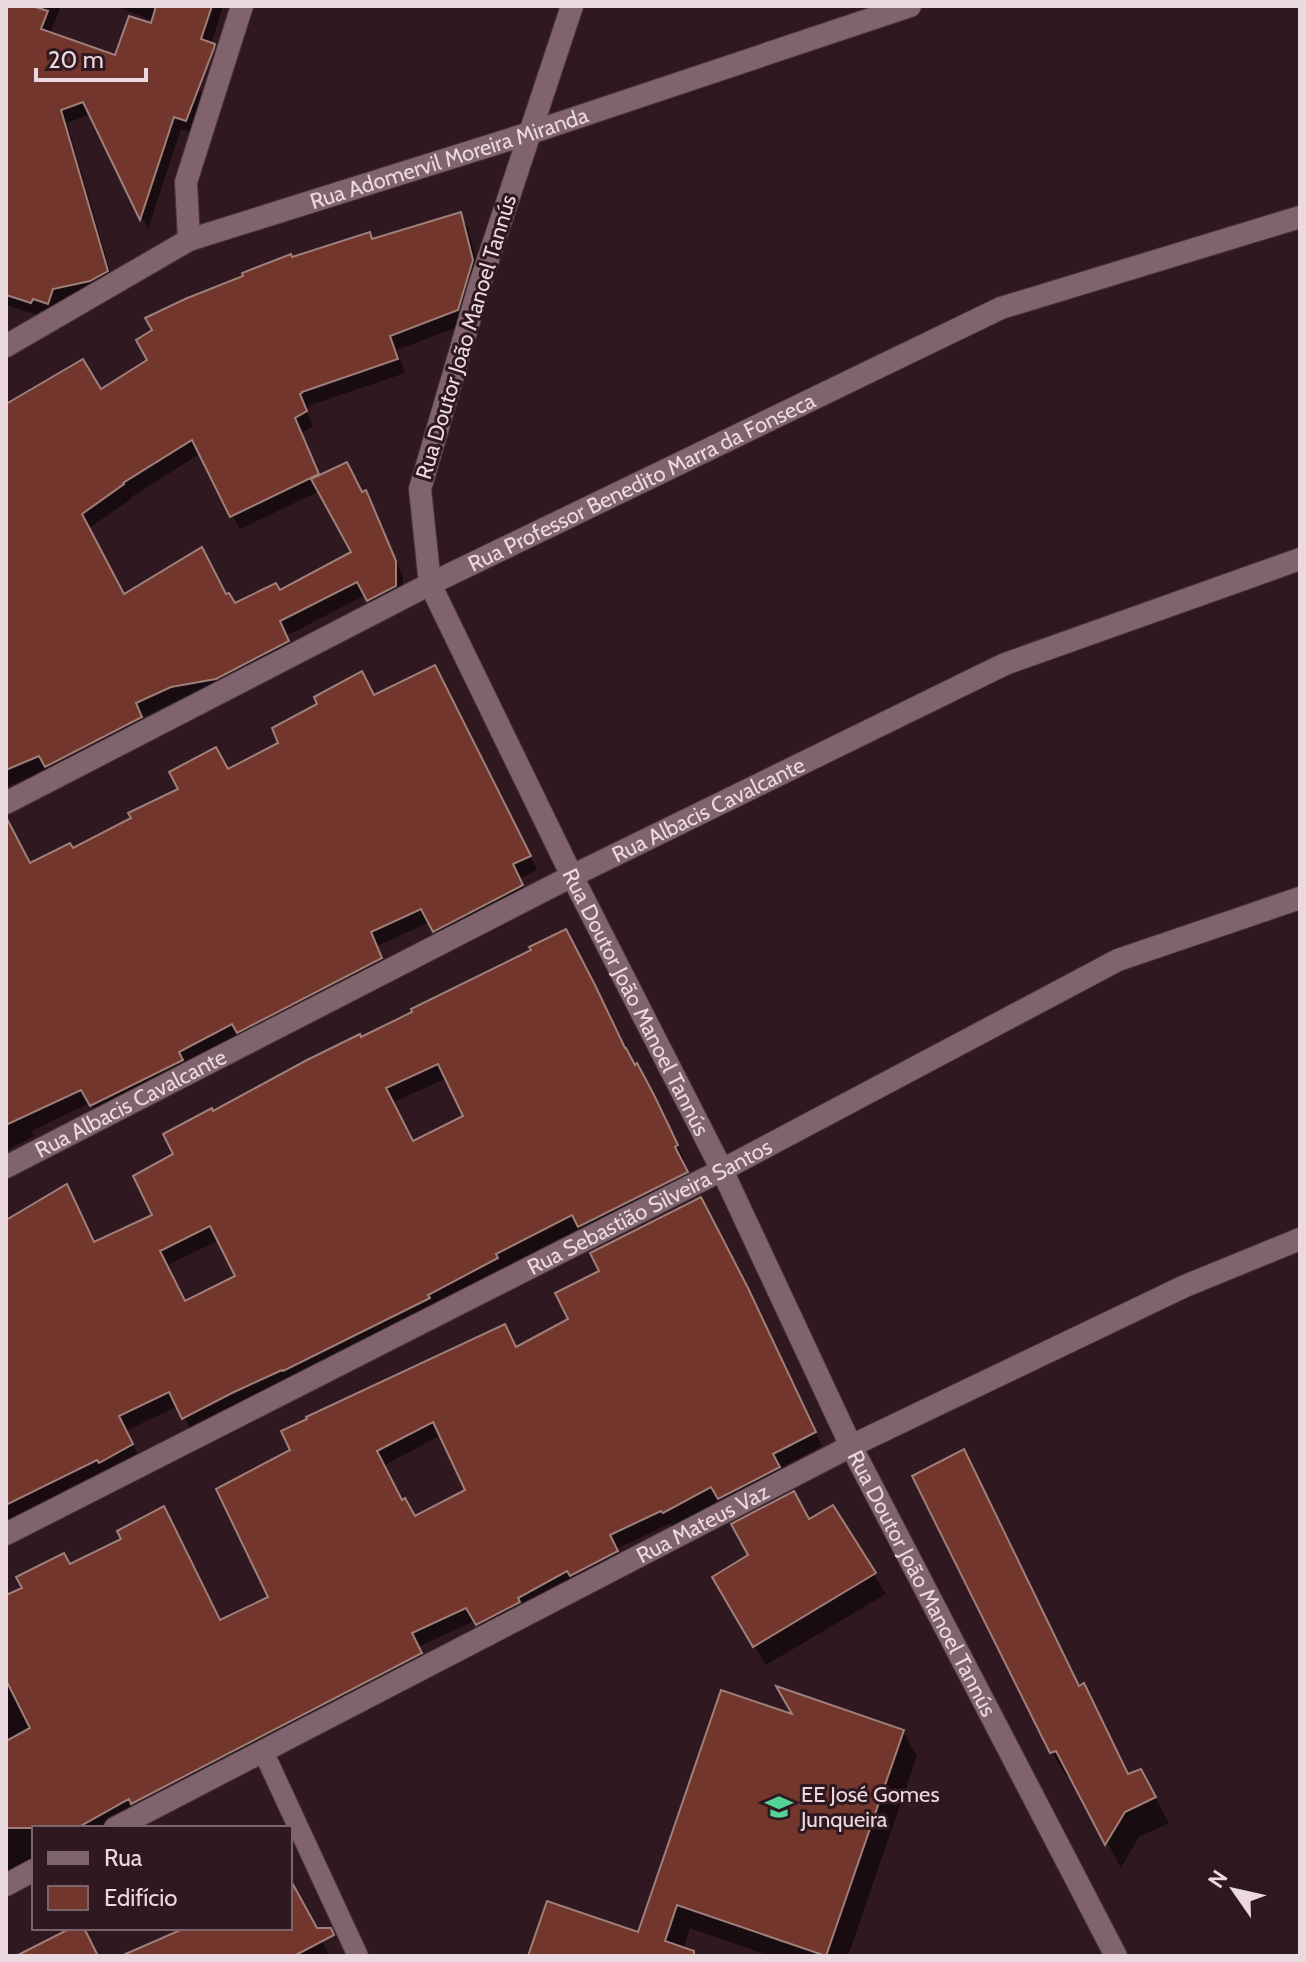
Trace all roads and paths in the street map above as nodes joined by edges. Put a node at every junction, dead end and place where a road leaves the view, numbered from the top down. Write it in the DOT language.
graph roads {
  1 [pos="242,6"];
  2 [pos="572,6"];
  3 [pos="910,6"];
  4 [pos="530,133"];
  5 [pos="1300,217"];
  6 [pos="189,240"];
  7 [pos="6,346"];
  8 [pos="1300,559"];
  9 [pos="430,584"];
  10 [pos="6,803"];
  11 [pos="572,876"];
  12 [pos="1300,898"];
  13 [pos="6,1167"];
  14 [pos="722,1170"];
  15 [pos="1300,1239"];
  16 [pos="851,1446"];
  17 [pos="6,1534"];
  18 [pos="263,1751"];
  19 [pos="119,1826"];
  20 [pos="32,1871"];
  21 [pos="6,1885"];
  22 [pos="358,1956"];
  23 [pos="1116,1956"];
  1 -- 6 [label="street"];
  2 -- 4 [label="street, Rua Doutor João Manoel Tannús"];
  3 -- 4 [label="street, Rua Adomervil Moreira Miranda"];
  4 -- 6 [label="street, Rua Adomervil Moreira Miranda"];
  4 -- 9 [label="street, Rua Doutor João Manoel Tannús"];
  5 -- 9 [label="street, Rua Professor Benedito Marra da Fonseca"];
  6 -- 7 [label="street, Rua Adomervil Moreira Miranda"];
  8 -- 11 [label="street, Rua Albacis Cavalcante"];
  9 -- 10 [label="street, Rua Professor Benedito Marra da Fonseca"];
  9 -- 11 [label="street, Rua Doutor João Manoel Tannús"];
  11 -- 13 [label="street, Rua Albacis Cavalcante"];
  11 -- 14 [label="street, Rua Doutor João Manoel Tannús"];
  12 -- 14 [label="street, Rua Sebastião Silveira Santos"];
  14 -- 16 [label="street, Rua Doutor João Manoel Tannús"];
  14 -- 17 [label="street, Rua Sebastião Silveira Santos"];
  15 -- 16 [label="street, Rua Mateus Vaz"];
  16 -- 18 [label="street, Rua Mateus Vaz"];
  16 -- 23 [label="street, Rua Doutor João Manoel Tannús"];
  18 -- 19 [label="street, Rua Mateus Vaz"];
  18 -- 22 [label="lane"];
  20 -- 21 [label="street"];
}
